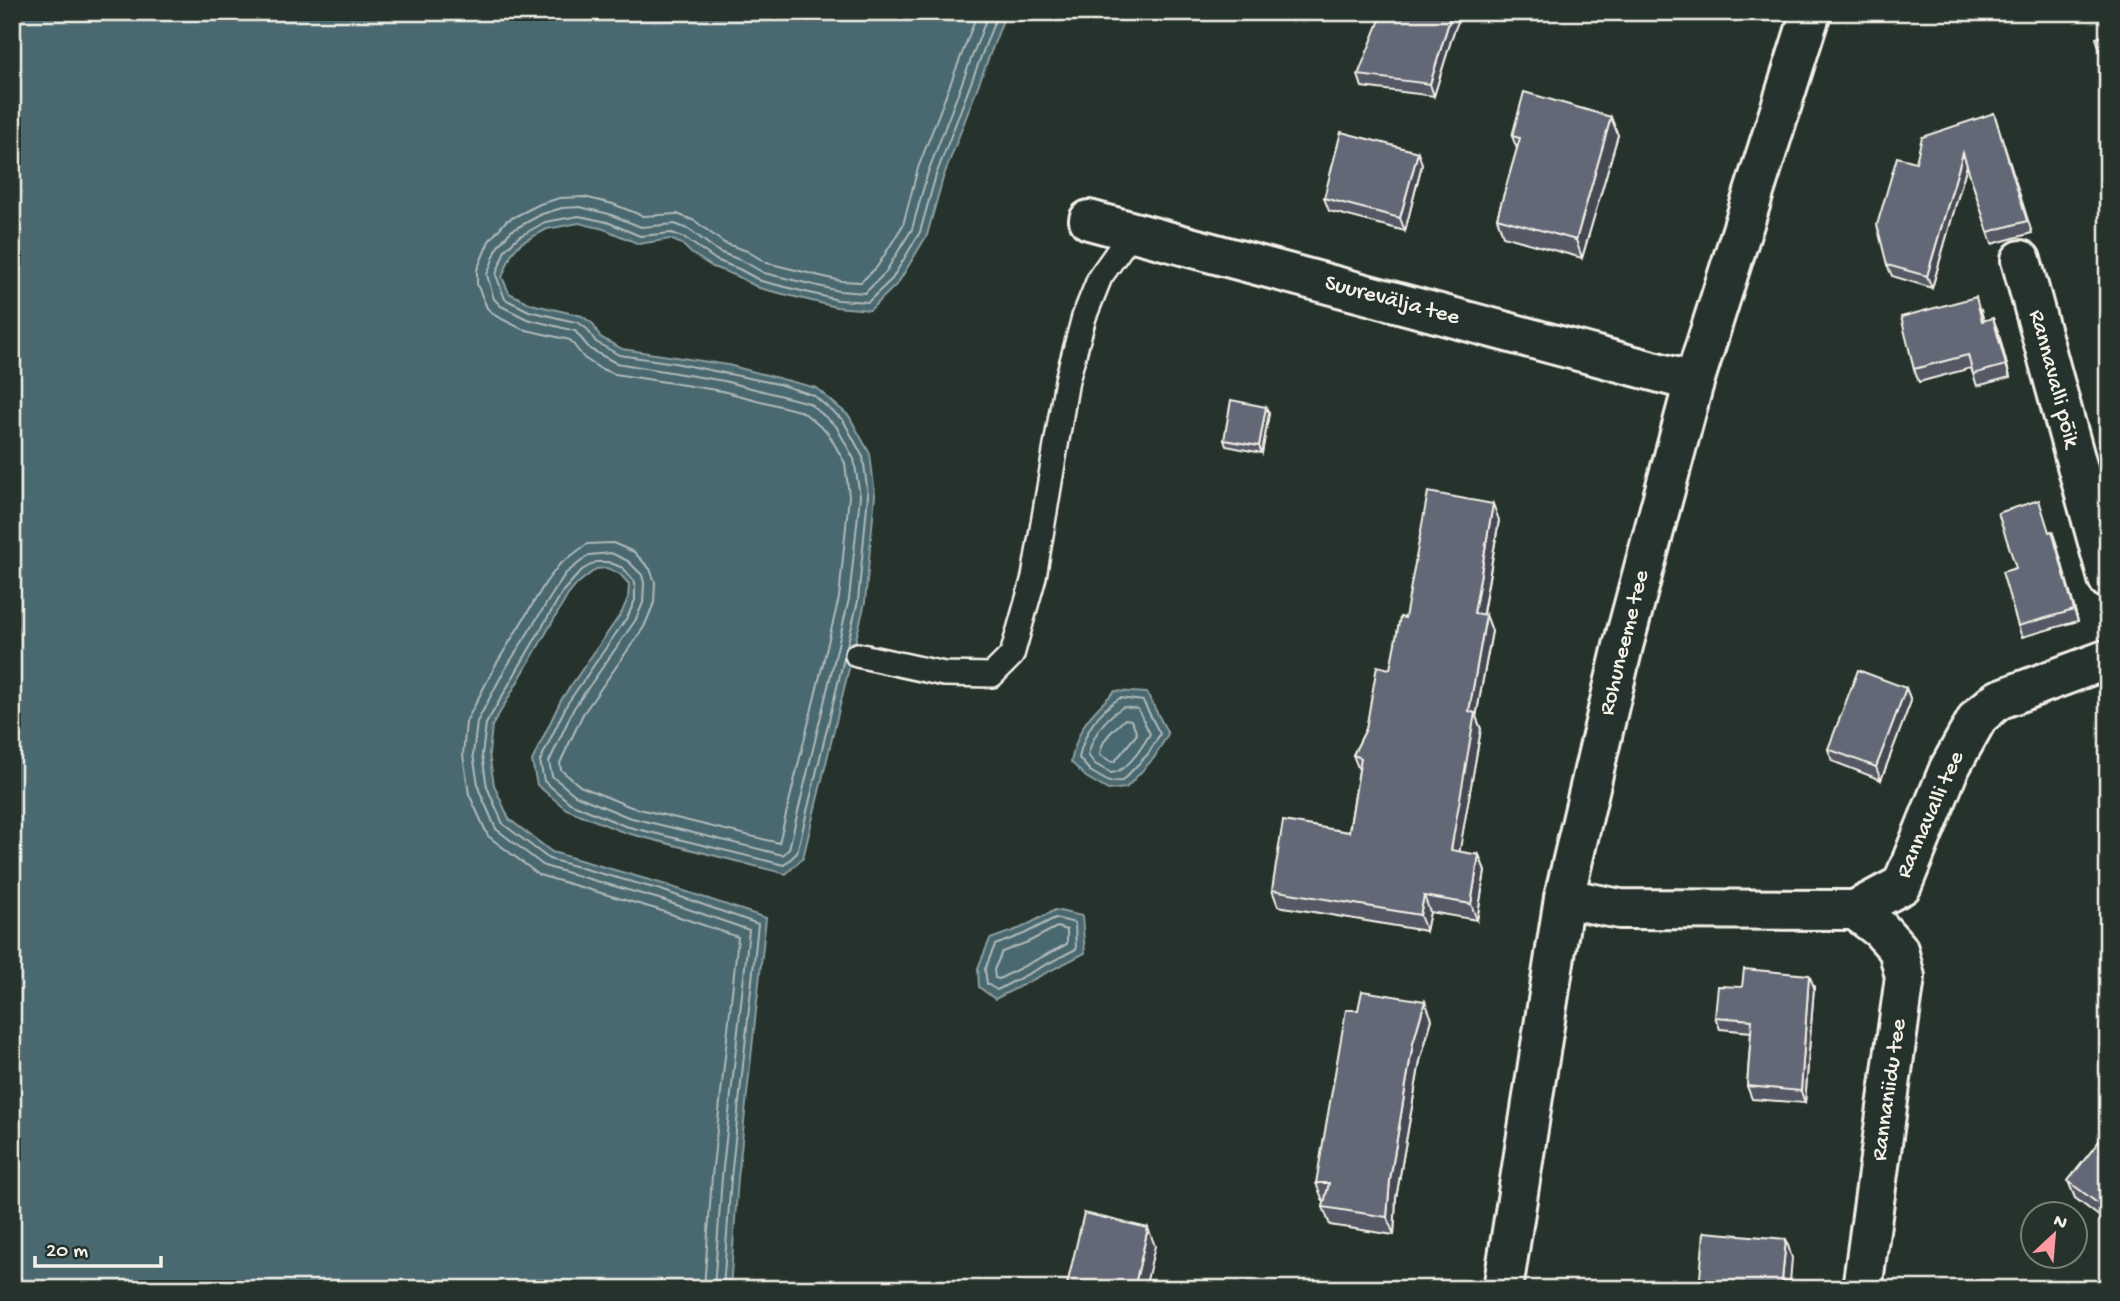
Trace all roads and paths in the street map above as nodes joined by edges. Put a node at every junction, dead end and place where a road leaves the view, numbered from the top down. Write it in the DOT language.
graph roads {
  1 [pos="1811,12"];
  2 [pos="1089,220"];
  3 [pos="1132,232"];
  4 [pos="2021,260"];
  5 [pos="1694,382"];
  6 [pos="2108,579"];
  7 [pos="857,654"];
  8 [pos="2108,659"];
  9 [pos="1564,898"];
  10 [pos="1855,910"];
  11 [pos="1503,1289"];
  12 [pos="1862,1289"];
  1 -- 5 [label="street, Rohuneeme tee"];
  2 -- 3 [label="street, Suurevälja tee"];
  3 -- 5 [label="street, Suurevälja tee"];
  3 -- 7 [label="lane"];
  4 -- 6 [label="street, Rannavalli põik"];
  5 -- 9 [label="street, Rohuneeme tee"];
  8 -- 10 [label="street, Rannavalli tee"];
  9 -- 10 [label="street, Rannavalli tee"];
  9 -- 11 [label="street, Rohuneeme tee"];
  10 -- 12 [label="street, Rannaniidu tee"];
}
